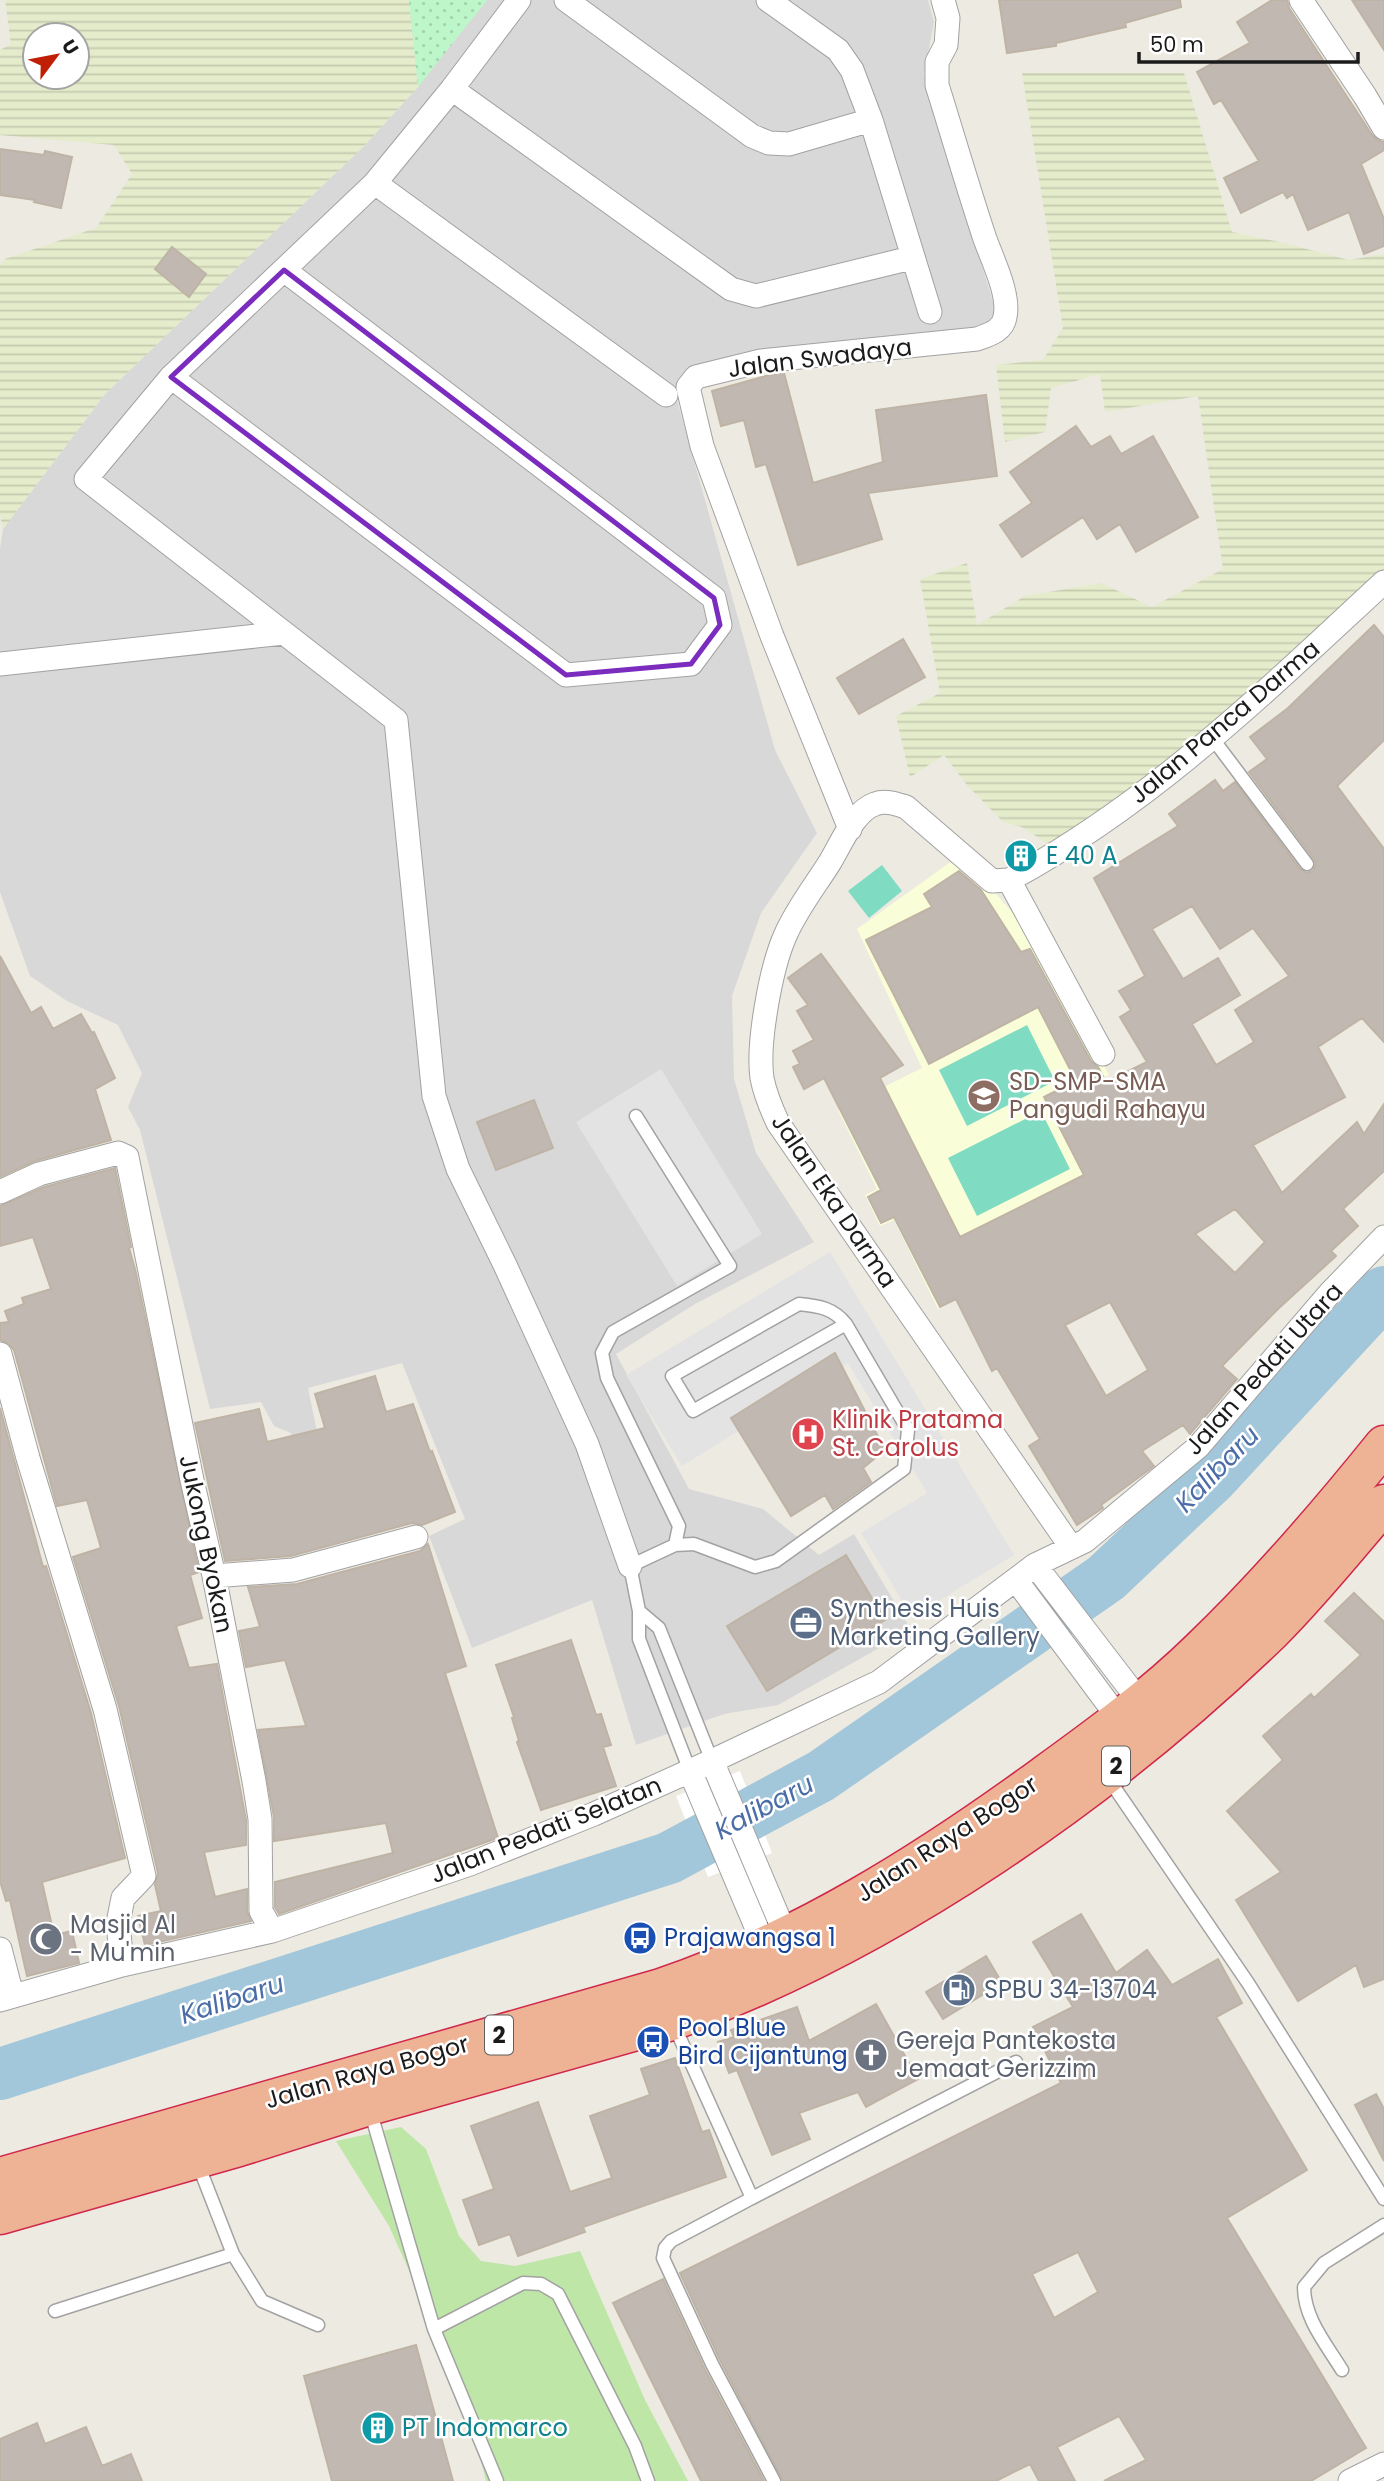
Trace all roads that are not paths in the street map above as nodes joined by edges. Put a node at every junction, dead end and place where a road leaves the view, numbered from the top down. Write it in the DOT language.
graph roads {
  1 [pos="519,0"];
  2 [pos="566,0"];
  3 [pos="768,0"];
  4 [pos="943,0"];
  5 [pos="1301,0"];
  6 [pos="452,89"];
  7 [pos="871,120"];
  8 [pos="1384,128"];
  9 [pos="375,183"];
  10 [pos="911,258"];
  11 [pos="284,270"];
  12 [pos="930,312"];
  13 [pos="171,377"];
  14 [pos="666,395"];
  15 [pos="1384,582"];
  16 [pos="284,633"];
  17 [pos="0,664"];
  18 [pos="1213,738"];
  19 [pos="850,829"];
  20 [pos="1307,864"];
  21 [pos="1009,880"];
  22 [pos="1103,1054"];
  23 [pos="636,1116"];
  24 [pos="0,1192"];
  25 [pos="1384,1237"];
  26 [pos="846,1324"];
  27 [pos="0,1354"];
  28 [pos="1384,1446"];
  29 [pos="1384,1504"];
  30 [pos="416,1537"];
  31 [pos="675,1545"];
  32 [pos="1071,1547"];
  33 [pos="1035,1565"];
  34 [pos="630,1566"];
  35 [pos="214,1576"];
  36 [pos="1016,1580"];
  37 [pos="639,1611"];
  38 [pos="1130,1711"];
  39 [pos="712,1762"];
  40 [pos="690,1771"];
  41 [pos="1106,1774"];
  42 [pos="963,1854"];
  43 [pos="272,1931"];
  44 [pos="0,1949"];
  45 [pos="781,1956"];
  46 [pos="122,1965"];
  47 [pos="6,1998"];
  48 [pos="672,2021"];
  49 [pos="1016,2063"];
  50 [pos="369,2106"];
  51 [pos="196,2159"];
  52 [pos="0,2177"];
  53 [pos="752,2198"];
  54 [pos="1384,2199"];
  55 [pos="0,2215"];
  56 [pos="1384,2225"];
  57 [pos="233,2254"];
  58 [pos="55,2311"];
  59 [pos="318,2325"];
  60 [pos="434,2329"];
  61 [pos="1342,2370"];
  62 [pos="1384,2464"];
  63 [pos="497,2481"];
  64 [pos="648,2481"];
  65 [pos="774,2481"];
  66 [pos="1350,2481"];
  1 -- 6 [label="street"];
  2 -- 7 [label="street"];
  3 -- 7 [label="street"];
  4 -- 19 [label="street, Jalan Swadaya"];
  5 -- 8 [label="street"];
  6 -- 9 [label="street"];
  6 -- 10 [label="street"];
  7 -- 10 [label="street"];
  9 -- 11 [label="street"];
  9 -- 14 [label="street"];
  10 -- 12 [label="street"];
  11 -- 13 [label="street"];
  11 -- 13 [label="street"];
  13 -- 16 [label="street"];
  15 -- 18 [label="street, Jalan Panca Darma"];
  16 -- 17 [label="street"];
  16 -- 34 [label="street"];
  18 -- 20 [label="lane"];
  18 -- 21 [label="street, Jalan Panca Darma"];
  19 -- 21 [label="street, Jalan Eka Darma"];
  19 -- 32 [label="street, Jalan Eka Darma"];
  21 -- 22 [label="street"];
  23 -- 31 [label="lane"];
  24 -- 35 [label="street, Jukong Byokan"];
  25 -- 32 [label="street, Jalan Pedati Utara"];
  26 -- 26 [label="lane"];
  26 -- 31 [label="lane"];
  27 -- 46 [label="street"];
  28 -- 38 [label="highway, Jalan Raya Bogor / 2"];
  29 -- 41 [label="highway, Jalan Raya Bogor / 2"];
  30 -- 35 [label="street"];
  31 -- 34 [label="lane"];
  32 -- 33 [label="street, Jalan Pedati Utara"];
  33 -- 36 [label="street, Jalan Pedati Selatan"];
  33 -- 38 [label="street"];
  34 -- 37 [label="lane"];
  35 -- 43 [label="street, Jukong Byokan"];
  36 -- 38 [label="street"];
  36 -- 39 [label="street, Jalan Pedati Selatan"];
  37 -- 39 [label="lane"];
  37 -- 40 [label="lane"];
  38 -- 42 [label="highway, Jalan Raya Bogor / 2"];
  39 -- 40 [label="street, Jalan Pedati Selatan"];
  39 -- 45 [label="street"];
  40 -- 43 [label="street, Jalan Pedati Selatan"];
  40 -- 45 [label="street"];
  41 -- 42 [label="highway, Jalan Raya Bogor / 2"];
  41 -- 54 [label="lane"];
  42 -- 45 [label="highway, Jalan Raya Bogor / 2"];
  43 -- 46 [label="street, Jalan Pedati Selatan"];
  44 -- 47 [label="street"];
  45 -- 48 [label="highway, Jalan Raya Bogor / 2"];
  45 -- 52 [label="highway, Jalan Raya Bogor / 2"];
  46 -- 47 [label="street, Jalan Pedati Selatan"];
  48 -- 50 [label="highway, Jalan Raya Bogor / 2"];
  48 -- 53 [label="lane"];
  49 -- 53 [label="lane"];
  50 -- 51 [label="highway, Jalan Raya Bogor / 2"];
  50 -- 60 [label="lane"];
  51 -- 55 [label="highway, Jalan Raya Bogor / 2"];
  51 -- 57 [label="lane"];
  53 -- 65 [label="lane"];
  56 -- 61 [label="lane"];
  57 -- 58 [label="lane"];
  57 -- 59 [label="lane"];
  60 -- 63 [label="lane"];
  60 -- 64 [label="lane"];
  62 -- 66 [label="street"];
}
